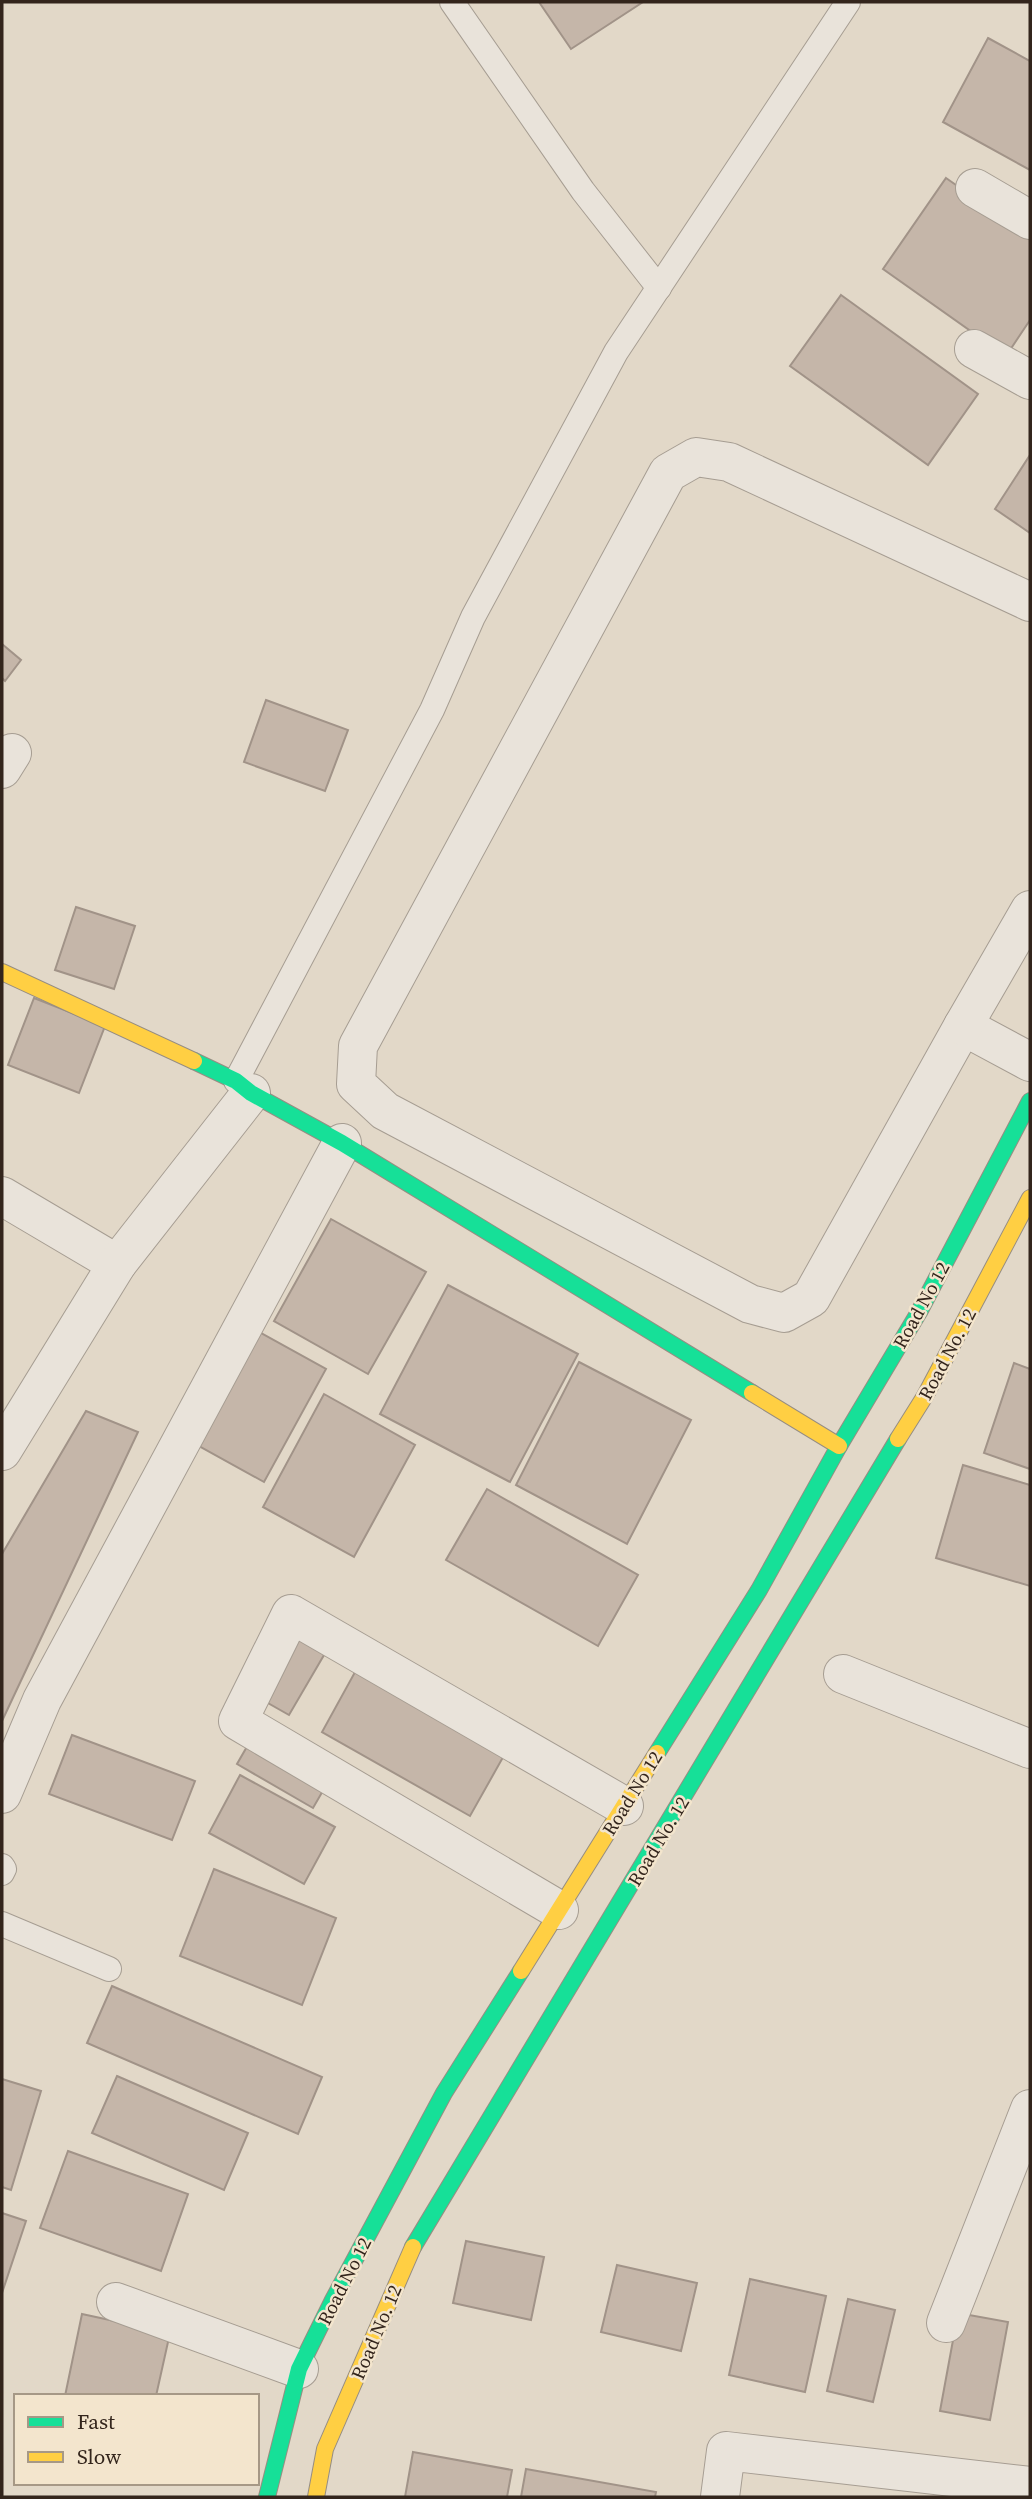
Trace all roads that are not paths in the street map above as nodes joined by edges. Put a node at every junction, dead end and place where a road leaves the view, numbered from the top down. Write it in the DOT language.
graph roads {
  1 [pos="452,2"];
  2 [pos="848,2"];
  3 [pos="975,188"];
  4 [pos="1030,220"];
  5 [pos="659,288"];
  6 [pos="974,349"];
  7 [pos="1030,380"];
  8 [pos="1030,602"];
  9 [pos="1030,910"];
  10 [pos="1019,953"];
  11 [pos="2,972"];
  12 [pos="963,1026"];
  13 [pos="1030,1062"];
  14 [pos="244,1087"];
  15 [pos="1030,1101"];
  16 [pos="342,1143"];
  17 [pos="2,1196"];
  18 [pos="1030,1198"];
  19 [pos="117,1264"];
  20 [pos="839,1446"];
  21 [pos="2,1451"];
  22 [pos="843,1674"];
  23 [pos="1030,1749"];
  24 [pos="2,1794"];
  25 [pos="624,1806"];
  26 [pos="2,1866"];
  27 [pos="2,1873"];
  28 [pos="559,1910"];
  29 [pos="2,1924"];
  30 [pos="109,1969"];
  31 [pos="1030,2109"];
  32 [pos="116,2302"];
  33 [pos="946,2323"];
  34 [pos="299,2369"];
  35 [pos="1030,2486"];
  36 [pos="267,2497"];
  37 [pos="316,2497"];
  38 [pos="720,2497"];
  1 -- 5 [label="lane"];
  2 -- 5 [label="lane"];
  3 -- 4 [label="street"];
  5 -- 14 [label="lane"];
  6 -- 7 [label="street"];
  8 -- 12 [label="street"];
  9 -- 10 [label="street"];
  10 -- 12 [label="street"];
  11 -- 14 [label="main road"];
  12 -- 13 [label="street"];
  14 -- 16 [label="main road"];
  14 -- 19 [label="street"];
  15 -- 20 [label="main road, Road No 12"];
  16 -- 20 [label="main road"];
  16 -- 24 [label="street"];
  17 -- 19 [label="street"];
  18 -- 37 [label="main road, Road No. 12"];
  19 -- 21 [label="street"];
  20 -- 25 [label="main road, Road No 12"];
  22 -- 23 [label="street"];
  25 -- 28 [label="main road, Road No 12"];
  25 -- 28 [label="street"];
  26 -- 27 [label="lane"];
  28 -- 34 [label="main road, Road No 12"];
  29 -- 30 [label="lane"];
  31 -- 33 [label="street"];
  32 -- 34 [label="street"];
  34 -- 36 [label="main road, Road No 12"];
  35 -- 38 [label="street"];
}
